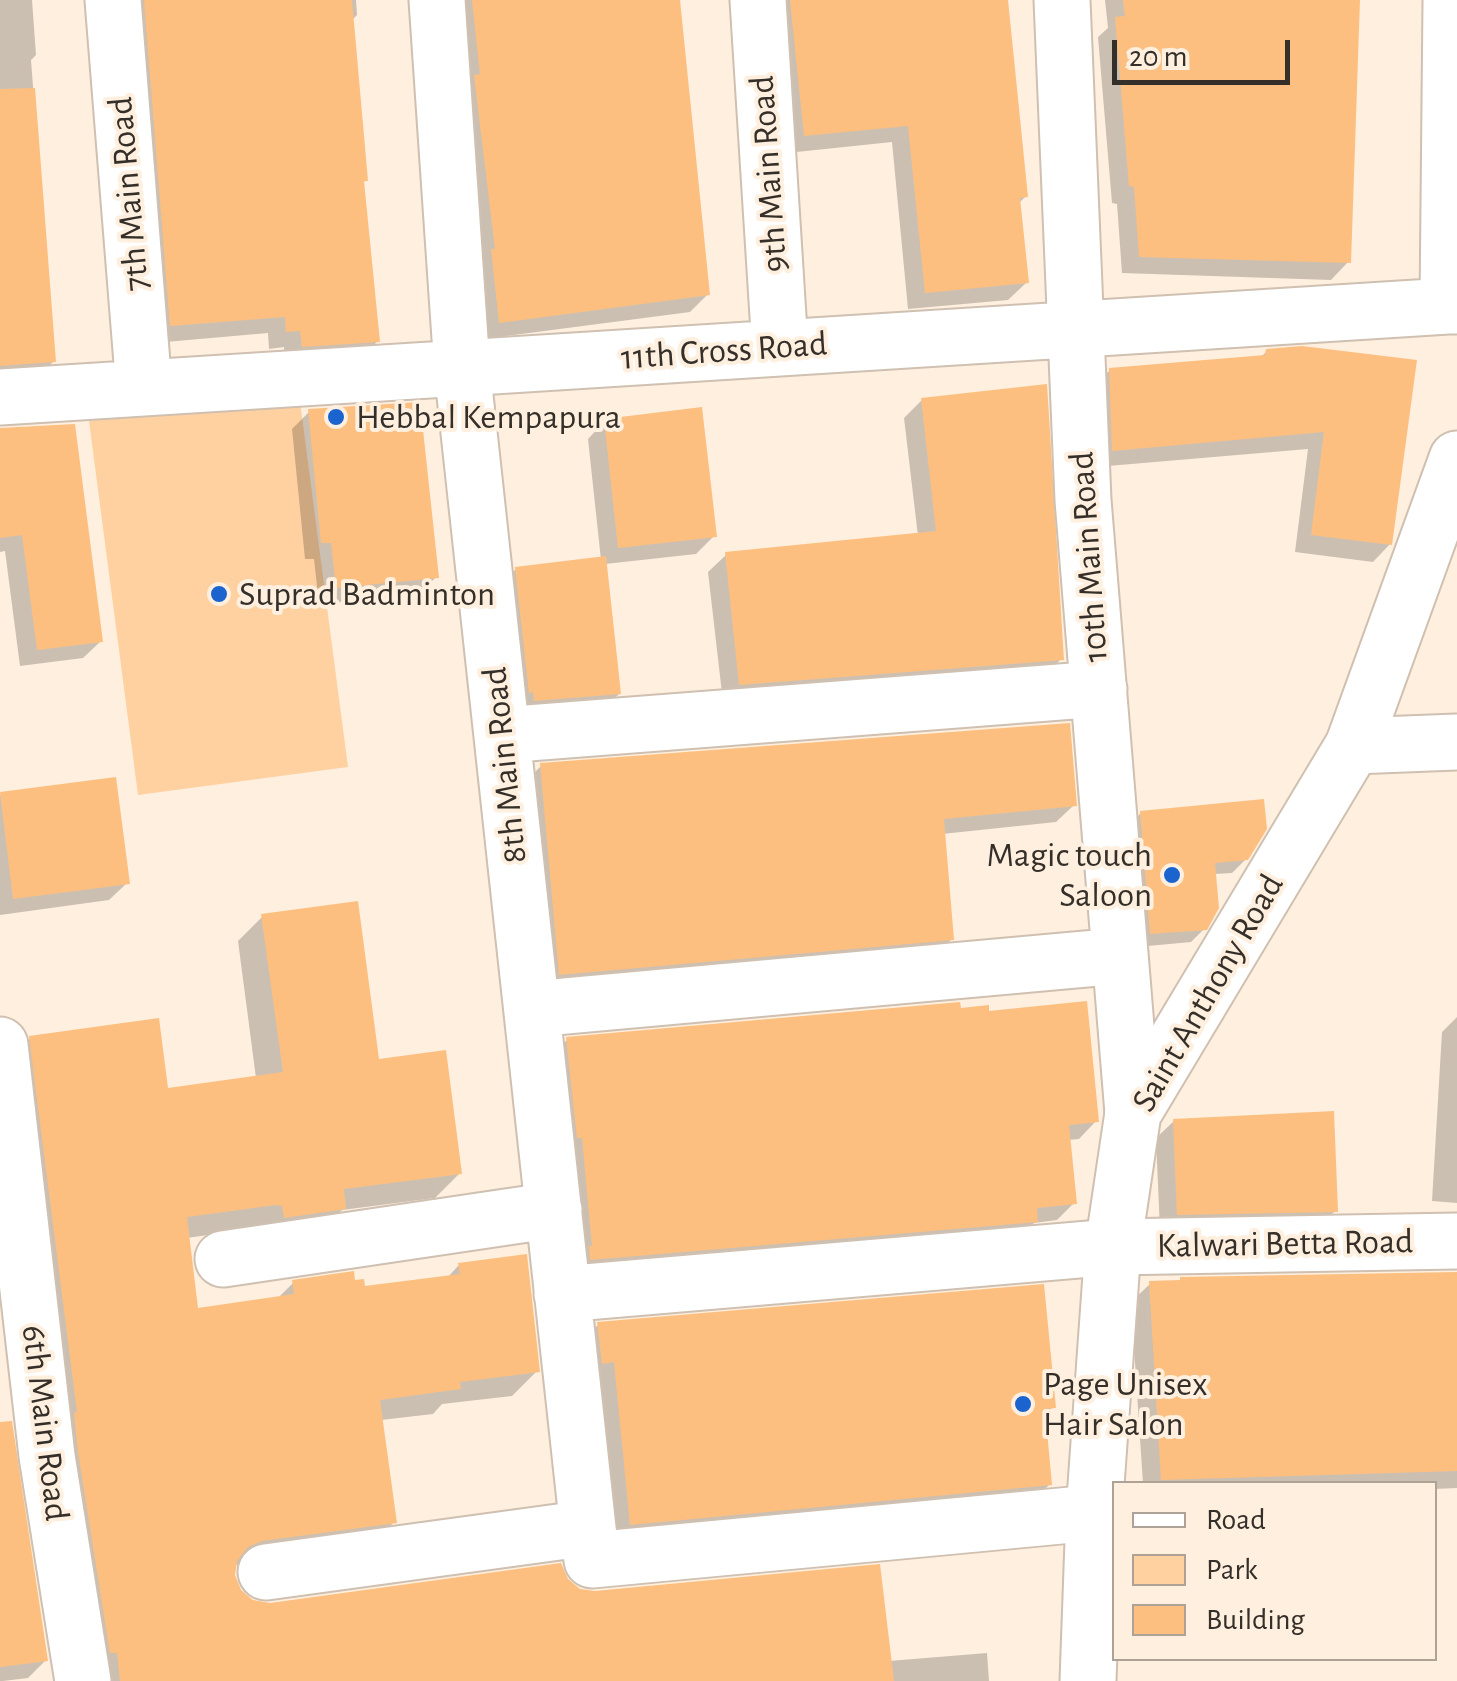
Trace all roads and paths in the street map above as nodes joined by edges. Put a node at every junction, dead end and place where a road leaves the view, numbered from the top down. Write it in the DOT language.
graph roads {
  1 [pos="113,0"];
  2 [pos="438,0"];
  3 [pos="758,0"];
  4 [pos="1062,0"];
  5 [pos="1452,0"];
  6 [pos="1452,306"];
  7 [pos="1076,329"];
  8 [pos="780,348"];
  9 [pos="462,368"];
  10 [pos="144,388"];
  11 [pos="0,397"];
  12 [pos="1457,459"];
  13 [pos="1100,689"];
  14 [pos="502,735"];
  15 [pos="1457,742"];
  16 [pos="1353,746"];
  17 [pos="1119,956"];
  18 [pos="532,1008"];
  19 [pos="0,1045"];
  20 [pos="1133,1114"];
  21 [pos="554,1210"];
  22 [pos="1457,1241"];
  23 [pos="1114,1247"];
  24 [pos="223,1259"];
  25 [pos="562,1294"];
  26 [pos="1104,1512"];
  27 [pos="588,1528"];
  28 [pos="266,1572"];
  29 [pos="83,1681"];
  30 [pos="1088,1681"];
  1 -- 10 [label="street, 7th Main Road"];
  2 -- 9 [label="street, 8th Main Road"];
  3 -- 8 [label="street, 9th Main Road"];
  4 -- 7 [label="street, 10th Main Road"];
  5 -- 6 [label="street"];
  6 -- 7 [label="street, 11th Cross Road"];
  7 -- 8 [label="street, 11th Cross Road"];
  7 -- 13 [label="street, 10th Main Road"];
  8 -- 9 [label="street, 11th Cross Road"];
  9 -- 10 [label="street, 11th Cross Road"];
  9 -- 14 [label="street, 8th Main Road"];
  10 -- 11 [label="street, 11th Cross Road"];
  12 -- 16 [label="street, Saint Anthony Road"];
  13 -- 14 [label="street"];
  13 -- 17 [label="street, 10th Main Road"];
  14 -- 18 [label="street, 8th Main Road"];
  15 -- 16 [label="street"];
  16 -- 20 [label="street, Saint Anthony Road"];
  17 -- 18 [label="street"];
  17 -- 20 [label="street, 10th Main Road"];
  18 -- 21 [label="street, 8th Main Road"];
  19 -- 29 [label="street, 6th Main Road"];
  20 -- 23 [label="street, Saint Anthony Road"];
  21 -- 24 [label="street"];
  21 -- 25 [label="street, 8th Main Road"];
  22 -- 23 [label="street, Kalwari Betta Road"];
  23 -- 25 [label="street, Kalwari Betta Road"];
  23 -- 26 [label="street, Saint Anthony Road"];
  25 -- 27 [label="street, 8th Main Road"];
  26 -- 27 [label="street"];
  26 -- 30 [label="street, Saint Anthony Road"];
  27 -- 28 [label="street"];
}
